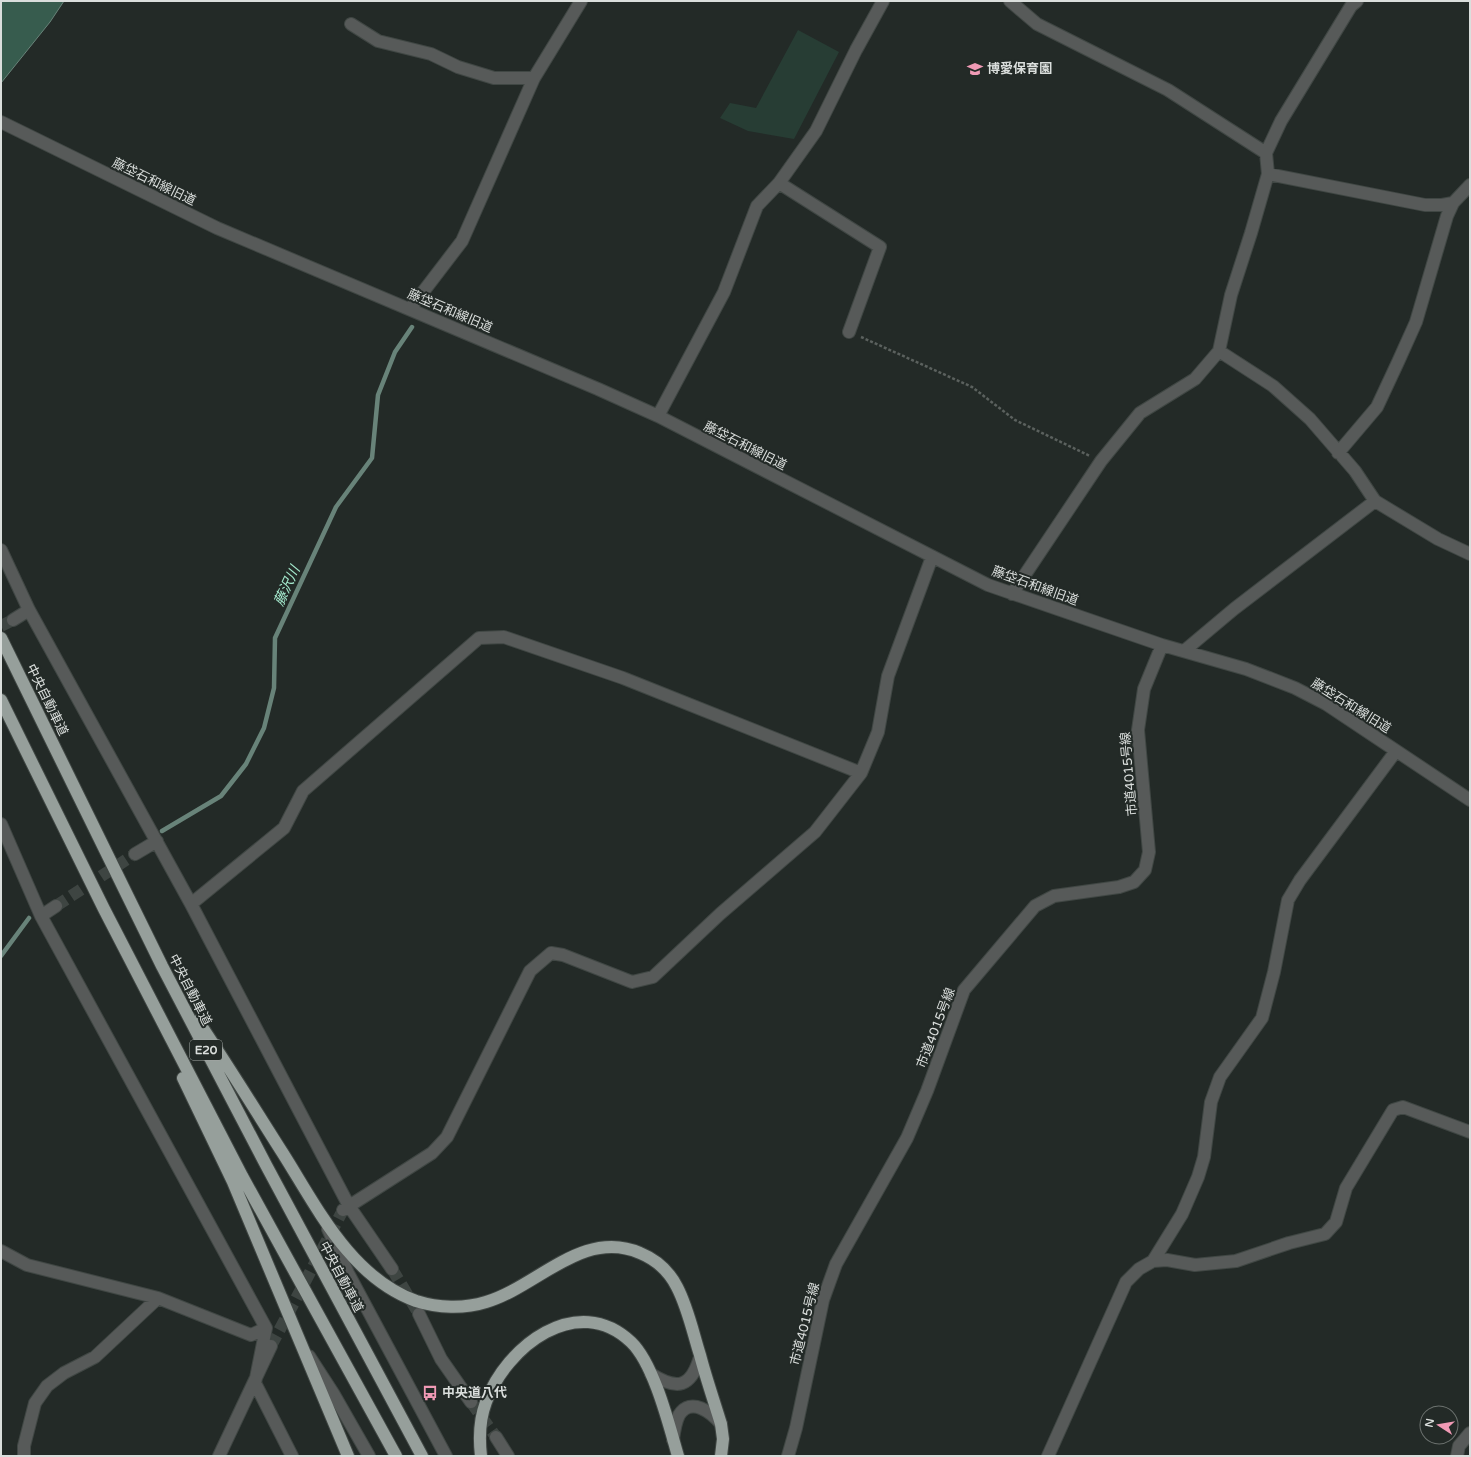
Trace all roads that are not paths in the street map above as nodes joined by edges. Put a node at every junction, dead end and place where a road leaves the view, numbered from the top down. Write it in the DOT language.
graph roads {
  1 [pos="581,1"];
  2 [pos="883,1"];
  3 [pos="1010,1"];
  4 [pos="1351,3"];
  5 [pos="351,24"];
  6 [pos="534,78"];
  7 [pos="1,122"];
  8 [pos="1266,153"];
  9 [pos="1268,174"];
  10 [pos="779,183"];
  11 [pos="1470,185"];
  12 [pos="1453,203"];
  13 [pos="410,309"];
  14 [pos="849,332"];
  15 [pos="1219,351"];
  16 [pos="658,416"];
  17 [pos="1338,452"];
  18 [pos="1375,501"];
  19 [pos="1,550"];
  20 [pos="1470,554"];
  21 [pos="932,557"];
  22 [pos="1012,594"];
  23 [pos="29,610"];
  24 [pos="13,620"];
  25 [pos="1,638"];
  26 [pos="1162,645"];
  27 [pos="1184,651"];
  28 [pos="1,700"];
  29 [pos="1396,751"];
  30 [pos="861,773"];
  31 [pos="1470,800"];
  32 [pos="1,824"];
  33 [pos="157,841"];
  34 [pos="135,854"];
  35 [pos="191,904"];
  36 [pos="56,906"];
  37 [pos="104,909"];
  38 [pos="41,916"];
  39 [pos="162,966"];
  40 [pos="1470,1132"];
  41 [pos="346,1208"];
  42 [pos="324,1219"];
  43 [pos="1,1251"];
  44 [pos="1153,1261"];
  45 [pos="392,1269"];
  46 [pos="158,1298"];
  47 [pos="419,1314"];
  48 [pos="266,1328"];
  49 [pos="298,1337"];
  50 [pos="271,1346"];
  51 [pos="700,1356"];
  52 [pos="651,1374"];
  53 [pos="255,1383"];
  54 [pos="471,1402"];
  55 [pos="720,1424"];
  56 [pos="1470,1433"];
  57 [pos="496,1437"];
  58 [pos="673,1440"];
  59 [pos="24,1456"];
  60 [pos="219,1456"];
  61 [pos="292,1456"];
  62 [pos="348,1456"];
  63 [pos="369,1456"];
  64 [pos="396,1456"];
  65 [pos="422,1456"];
  66 [pos="446,1456"];
  67 [pos="481,1456"];
  68 [pos="508,1456"];
  69 [pos="678,1456"];
  70 [pos="722,1456"];
  71 [pos="788,1456"];
  72 [pos="1048,1456"];
  73 [pos="1457,1456"];
  1 -- 6 [label="street"];
  2 -- 10 [label="street"];
  3 -- 8 [label="street"];
  4 -- 8 [label="street"];
  5 -- 6 [label="street"];
  6 -- 13 [label="street"];
  7 -- 13 [label="street, 藤垈石和線旧道"];
  8 -- 9 [label="street"];
  9 -- 12 [label="street"];
  9 -- 15 [label="street"];
  10 -- 14 [label="street"];
  10 -- 16 [label="street"];
  11 -- 12 [label="street"];
  12 -- 17 [label="street"];
  13 -- 16 [label="street, 藤垈石和線旧道"];
  15 -- 17 [label="street"];
  15 -- 22 [label="street"];
  16 -- 21 [label="street, 藤垈石和線旧道"];
  17 -- 18 [label="street"];
  18 -- 20 [label="street"];
  18 -- 27 [label="street"];
  19 -- 23 [label="street"];
  21 -- 22 [label="street, 藤垈石和線旧道"];
  21 -- 30 [label="street"];
  22 -- 26 [label="street, 藤垈石和線旧道"];
  23 -- 24 [label="street"];
  23 -- 33 [label="street"];
  25 -- 39 [label="highway, 中央自動車道 / E20"];
  26 -- 27 [label="street, 藤垈石和線旧道"];
  26 -- 71 [label="street, 市道4015号線"];
  27 -- 29 [label="street, 藤垈石和線旧道"];
  28 -- 37 [label="highway, E20"];
  29 -- 31 [label="street, 藤垈石和線旧道"];
  29 -- 44 [label="street"];
  30 -- 35 [label="street"];
  30 -- 41 [label="street"];
  32 -- 38 [label="street"];
  33 -- 34 [label="street"];
  33 -- 35 [label="street"];
  35 -- 41 [label="street"];
  36 -- 38 [label="street"];
  37 -- 49 [label="highway"];
  37 -- 64 [label="highway, E20"];
  38 -- 48 [label="street"];
  39 -- 42 [label="highway"];
  39 -- 65 [label="highway, 中央自動車道 / E20"];
  40 -- 44 [label="street"];
  41 -- 45 [label="street"];
  42 -- 51 [label="highway"];
  42 -- 66 [label="street"];
  43 -- 46 [label="street"];
  44 -- 72 [label="street"];
  46 -- 48 [label="street"];
  46 -- 59 [label="street"];
  47 -- 54 [label="street"];
  48 -- 53 [label="street"];
  49 -- 62 [label="highway"];
  49 -- 63 [label="street"];
  50 -- 53 [label="street"];
  51 -- 52 [label="street"];
  51 -- 55 [label="highway"];
  52 -- 58 [label="highway"];
  52 -- 67 [label="highway"];
  53 -- 60 [label="street"];
  53 -- 61 [label="street"];
  55 -- 58 [label="street"];
  55 -- 70 [label="highway"];
  56 -- 73 [label="street"];
  57 -- 68 [label="street"];
  58 -- 69 [label="highway"];
}
